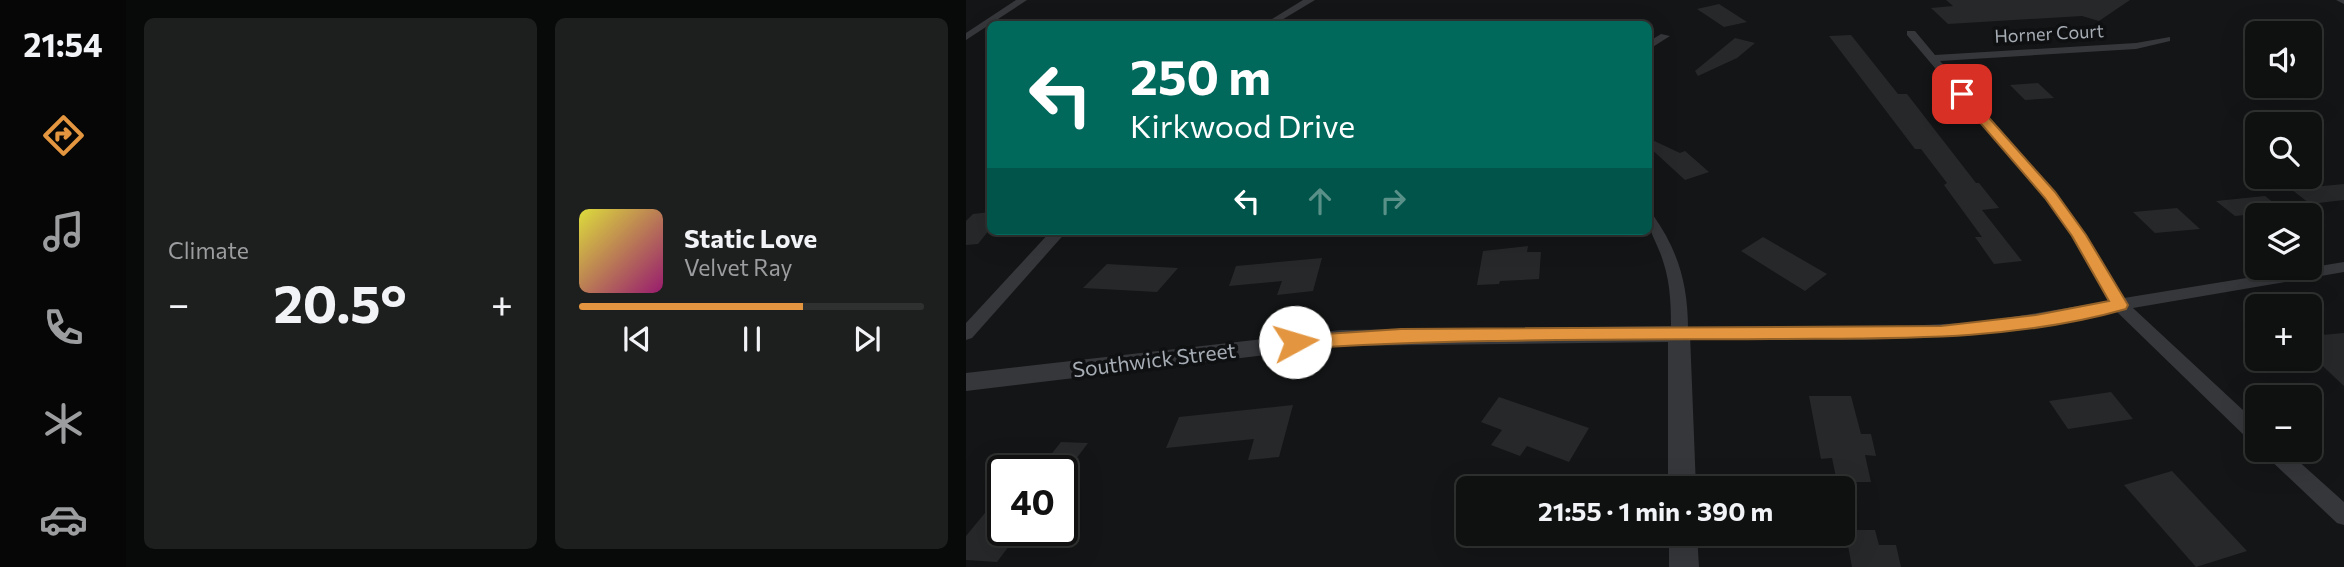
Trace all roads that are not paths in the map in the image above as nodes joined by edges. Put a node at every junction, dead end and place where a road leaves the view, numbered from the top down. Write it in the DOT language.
graph roads {
  1 [pos="1022,0"];
  2 [pos="1310,0"];
  3 [pos="990,21"];
  4 [pos="1274,21"];
  5 [pos="987,23"];
  6 [pos="1911,33"];
  7 [pos="1665,36"];
  8 [pos="966,37"];
  9 [pos="2166,39"];
  10 [pos="1652,44"];
  11 [pos="1933,58"];
  12 [pos="1652,225"];
  13 [pos="1056,235"];
  14 [pos="2344,267"];
  15 [pos="2120,305"];
  16 [pos="966,334"];
  17 [pos="1679,334"];
  18 [pos="966,382"];
  19 [pos="2245,424"];
  20 [pos="2286,462"];
  21 [pos="1682,476"];
  22 [pos="2344,516"];
  23 [pos="1683,546"];
  24 [pos="1684,567"];
  1 -- 3 [label="street"];
  2 -- 4 [label="street"];
  5 -- 8 [label="street"];
  6 -- 11 [label="street"];
  7 -- 10 [label="street"];
  9 -- 11 [label="street, Horner Court"];
  11 -- 15 [label="street"];
  12 -- 17 [label="street"];
  13 -- 16 [label="street"];
  14 -- 15 [label="street, Southwick Street"];
  15 -- 17 [label="street, Southwick Street"];
  15 -- 19 [label="street"];
  17 -- 18 [label="street, Southwick Street"];
  17 -- 21 [label="street"];
  20 -- 22 [label="street"];
  23 -- 24 [label="street"];
}
